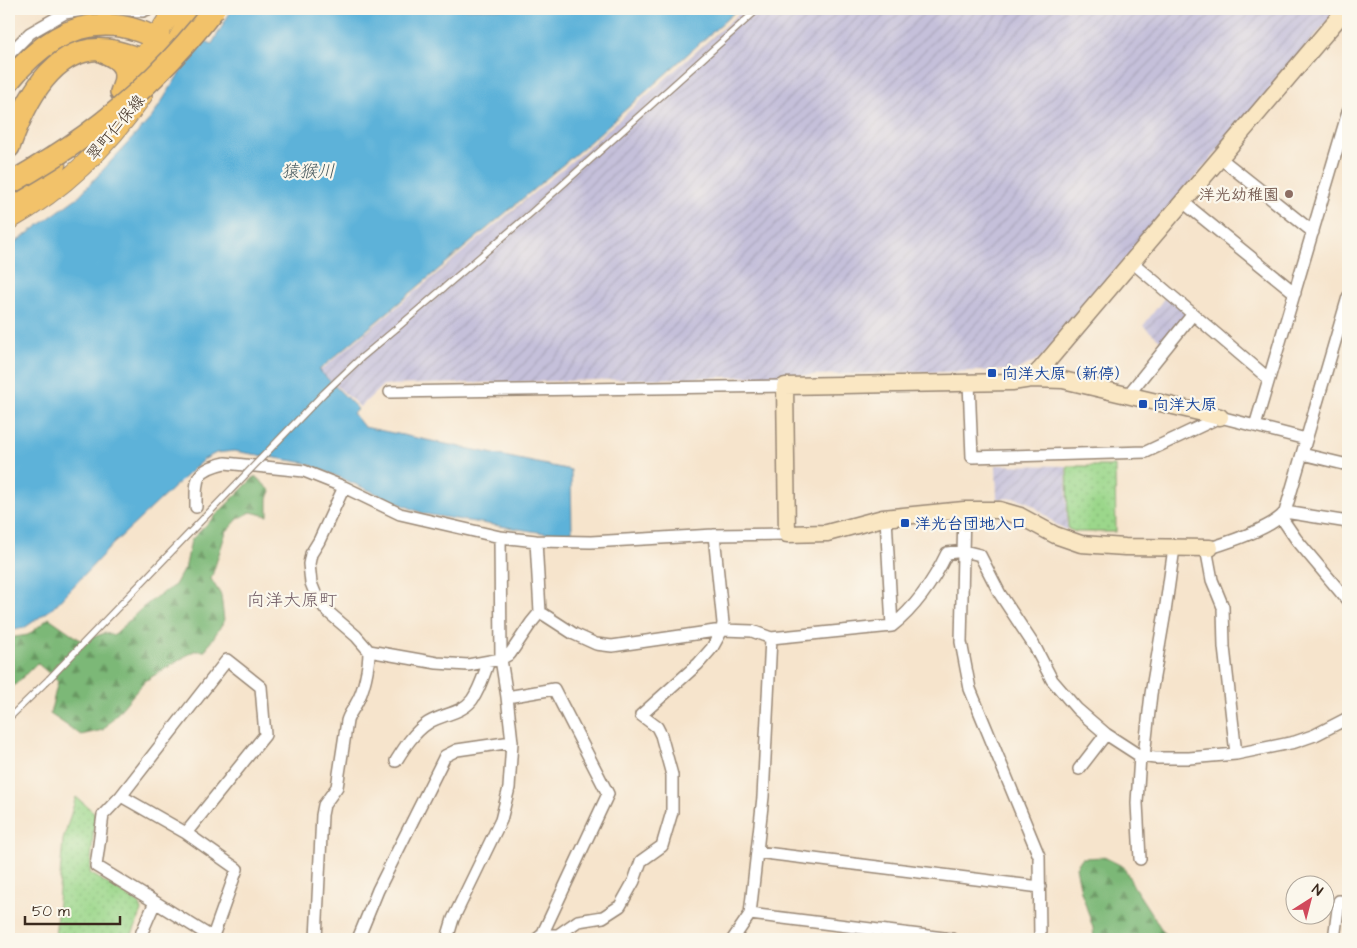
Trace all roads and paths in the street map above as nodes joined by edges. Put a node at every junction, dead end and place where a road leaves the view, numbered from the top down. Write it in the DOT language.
graph roads {
  1 [pos="89,9"];
  2 [pos="118,9"];
  3 [pos="148,9"];
  4 [pos="174,9"];
  5 [pos="195,9"];
  6 [pos="214,9"];
  7 [pos="758,9"];
  8 [pos="1346,9"];
  9 [pos="164,44"];
  10 [pos="92,50"];
  11 [pos="143,59"];
  12 [pos="12,68"];
  13 [pos="121,92"];
  14 [pos="1348,112"];
  15 [pos="9,147"];
  16 [pos="1220,158"];
  17 [pos="9,184"];
  18 [pos="9,199"];
  19 [pos="1183,202"];
  20 [pos="9,220"];
  21 [pos="1313,232"];
  22 [pos="1132,262"];
  23 [pos="1294,293"];
  24 [pos="1348,297"];
  25 [pos="1192,314"];
  26 [pos="1031,379"];
  27 [pos="1269,379"];
  28 [pos="969,383"];
  29 [pos="784,386"];
  30 [pos="390,392"];
  31 [pos="1128,395"];
  32 [pos="1220,417"];
  33 [pos="1255,426"];
  34 [pos="1306,439"];
  35 [pos="1302,454"];
  36 [pos="1348,465"];
  37 [pos="344,487"];
  38 [pos="196,507"];
  39 [pos="964,510"];
  40 [pos="1283,515"];
  41 [pos="886,518"];
  42 [pos="1348,522"];
  43 [pos="787,534"];
  44 [pos="714,535"];
  45 [pos="500,537"];
  46 [pos="536,541"];
  47 [pos="1174,548"];
  48 [pos="1208,548"];
  49 [pos="964,550"];
  50 [pos="1348,601"];
  51 [pos="540,612"];
  52 [pos="892,626"];
  53 [pos="722,630"];
  54 [pos="772,638"];
  55 [pos="369,651"];
  56 [pos="501,659"];
  57 [pos="489,661"];
  58 [pos="507,697"];
  59 [pos="9,718"];
  60 [pos="1348,718"];
  61 [pos="1106,734"];
  62 [pos="512,742"];
  63 [pos="1236,754"];
  64 [pos="1142,756"];
  65 [pos="396,762"];
  66 [pos="1079,769"];
  67 [pos="121,796"];
  68 [pos="186,834"];
  69 [pos="757,852"];
  70 [pos="1140,859"];
  71 [pos="1040,887"];
  72 [pos="155,902"];
  73 [pos="1348,902"];
  74 [pos="750,914"];
  75 [pos="540,937"];
  76 [pos="212,938"];
  77 [pos="139,939"];
  78 [pos="316,939"];
  79 [pos="358,939"];
  80 [pos="447,939"];
  81 [pos="733,939"];
  82 [pos="952,939"];
  83 [pos="1040,939"];
  84 [pos="1334,939"];
  1 -- 12 [label="street"];
  2 -- 3 [label="street"];
  4 -- 9 [label="main road, 翠町仁保線"];
  5 -- 9 [label="main road, 翠町仁保線"];
  6 -- 17 [label="highway, bridge"];
  7 -- 59 [label="lane, bridge"];
  8 -- 16 [label="street"];
  9 -- 11 [label="highway"];
  9 -- 12 [label="highway"];
  9 -- 20 [label="main road, 翠町仁保線"];
  10 -- 11 [label="highway"];
  10 -- 13 [label="highway"];
  10 -- 15 [label="highway"];
  11 -- 13 [label="main road, 翠町仁保線"];
  13 -- 18 [label="main road, 翠町仁保線"];
  14 -- 21 [label="street"];
  16 -- 19 [label="street"];
  16 -- 21 [label="street"];
  19 -- 22 [label="street"];
  19 -- 23 [label="street"];
  21 -- 23 [label="street"];
  22 -- 25 [label="street"];
  22 -- 26 [label="street"];
  23 -- 27 [label="street"];
  24 -- 34 [label="street"];
  25 -- 27 [label="street"];
  25 -- 31 [label="street"];
  26 -- 28 [label="street"];
  26 -- 31 [label="street"];
  27 -- 33 [label="street"];
  28 -- 29 [label="street"];
  28 -- 32 [label="street"];
  29 -- 30 [label="street"];
  29 -- 43 [label="street"];
  31 -- 32 [label="street"];
  32 -- 33 [label="street"];
  33 -- 34 [label="street"];
  34 -- 35 [label="street"];
  35 -- 36 [label="street"];
  35 -- 40 [label="street"];
  37 -- 38 [label="street"];
  37 -- 45 [label="street"];
  37 -- 55 [label="street"];
  39 -- 41 [label="street"];
  39 -- 47 [label="street"];
  39 -- 49 [label="street"];
  40 -- 42 [label="street"];
  40 -- 48 [label="street"];
  40 -- 50 [label="street"];
  41 -- 43 [label="street"];
  41 -- 52 [label="street"];
  43 -- 44 [label="street"];
  44 -- 46 [label="street"];
  44 -- 53 [label="street"];
  45 -- 46 [label="street"];
  45 -- 56 [label="street"];
  46 -- 51 [label="street"];
  47 -- 48 [label="street"];
  47 -- 64 [label="street"];
  48 -- 63 [label="street"];
  49 -- 52 [label="street"];
  49 -- 61 [label="street"];
  49 -- 71 [label="street"];
  51 -- 53 [label="street"];
  51 -- 56 [label="street"];
  52 -- 54 [label="street"];
  53 -- 54 [label="street"];
  53 -- 75 [label="street"];
  54 -- 69 [label="street"];
  55 -- 57 [label="street"];
  55 -- 78 [label="street"];
  56 -- 57 [label="street"];
  56 -- 58 [label="street"];
  57 -- 65 [label="street"];
  58 -- 62 [label="street"];
  58 -- 75 [label="street"];
  60 -- 63 [label="street"];
  61 -- 64 [label="street"];
  61 -- 66 [label="street"];
  62 -- 79 [label="street"];
  62 -- 80 [label="street"];
  63 -- 64 [label="street"];
  64 -- 70 [label="street"];
  67 -- 68 [label="street"];
  67 -- 68 [label="street"];
  67 -- 72 [label="street"];
  68 -- 76 [label="street"];
  69 -- 71 [label="street"];
  69 -- 74 [label="street"];
  71 -- 83 [label="street"];
  72 -- 76 [label="street"];
  72 -- 77 [label="street"];
  73 -- 84 [label="street"];
  74 -- 81 [label="street"];
  74 -- 82 [label="street"];
}
